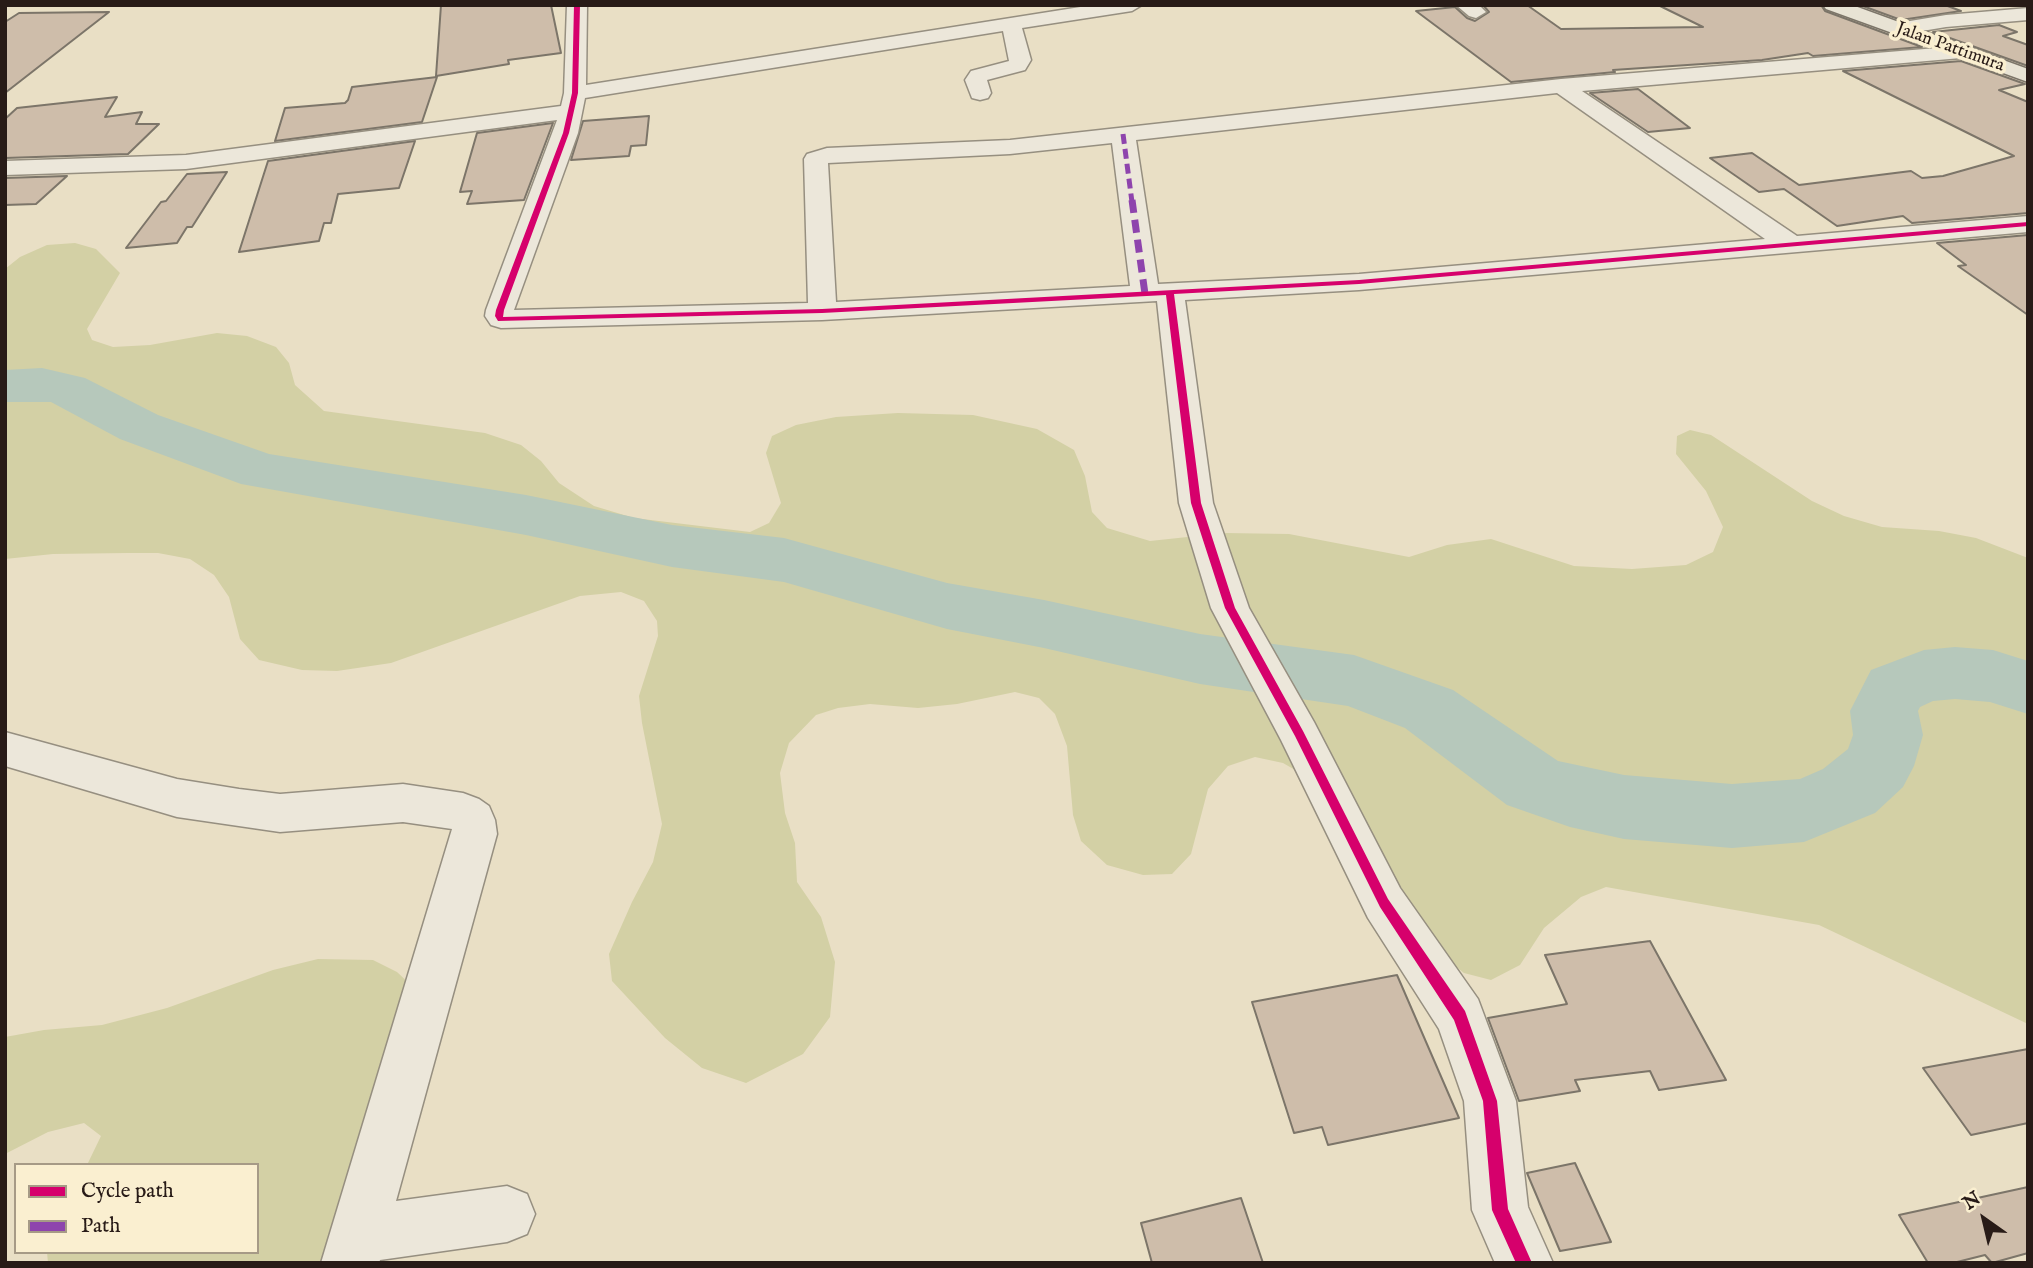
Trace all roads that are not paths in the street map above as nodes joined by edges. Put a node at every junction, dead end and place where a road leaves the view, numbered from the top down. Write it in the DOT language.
graph roads {
  1 [pos="577,5"];
  2 [pos="1132,5"];
  3 [pos="1833,5"];
  4 [pos="2028,14"];
  5 [pos="1017,18"];
  6 [pos="1898,29"];
  7 [pos="1961,52"];
  8 [pos="2028,76"];
  9 [pos="1561,86"];
  10 [pos="979,93"];
  11 [pos="573,103"];
  12 [pos="1123,134"];
  13 [pos="5,168"];
  14 [pos="2028,224"];
  15 [pos="1794,246"];
  16 [pos="1157,293"];
  17 [pos="822,311"];
  18 [pos="5,749"];
  19 [pos="507,1214"];
  20 [pos="354,1249"];
  21 [pos="1524,1263"];
  1 -- 11 [label="street"];
  2 -- 5 [label="street"];
  3 -- 6 [label="main road, Jalan Pattimura"];
  4 -- 6 [label="street"];
  5 -- 10 [label="street"];
  5 -- 11 [label="street"];
  6 -- 7 [label="main road, Jalan Pattimura"];
  7 -- 8 [label="main road, Jalan Pattimura"];
  7 -- 9 [label="street"];
  9 -- 12 [label="street"];
  9 -- 15 [label="street"];
  11 -- 13 [label="street"];
  11 -- 17 [label="street"];
  12 -- 16 [label="street"];
  12 -- 17 [label="street"];
  14 -- 15 [label="street"];
  15 -- 16 [label="street"];
  16 -- 17 [label="street"];
  16 -- 21 [label="street"];
  18 -- 20 [label="street"];
  19 -- 20 [label="street"];
}
